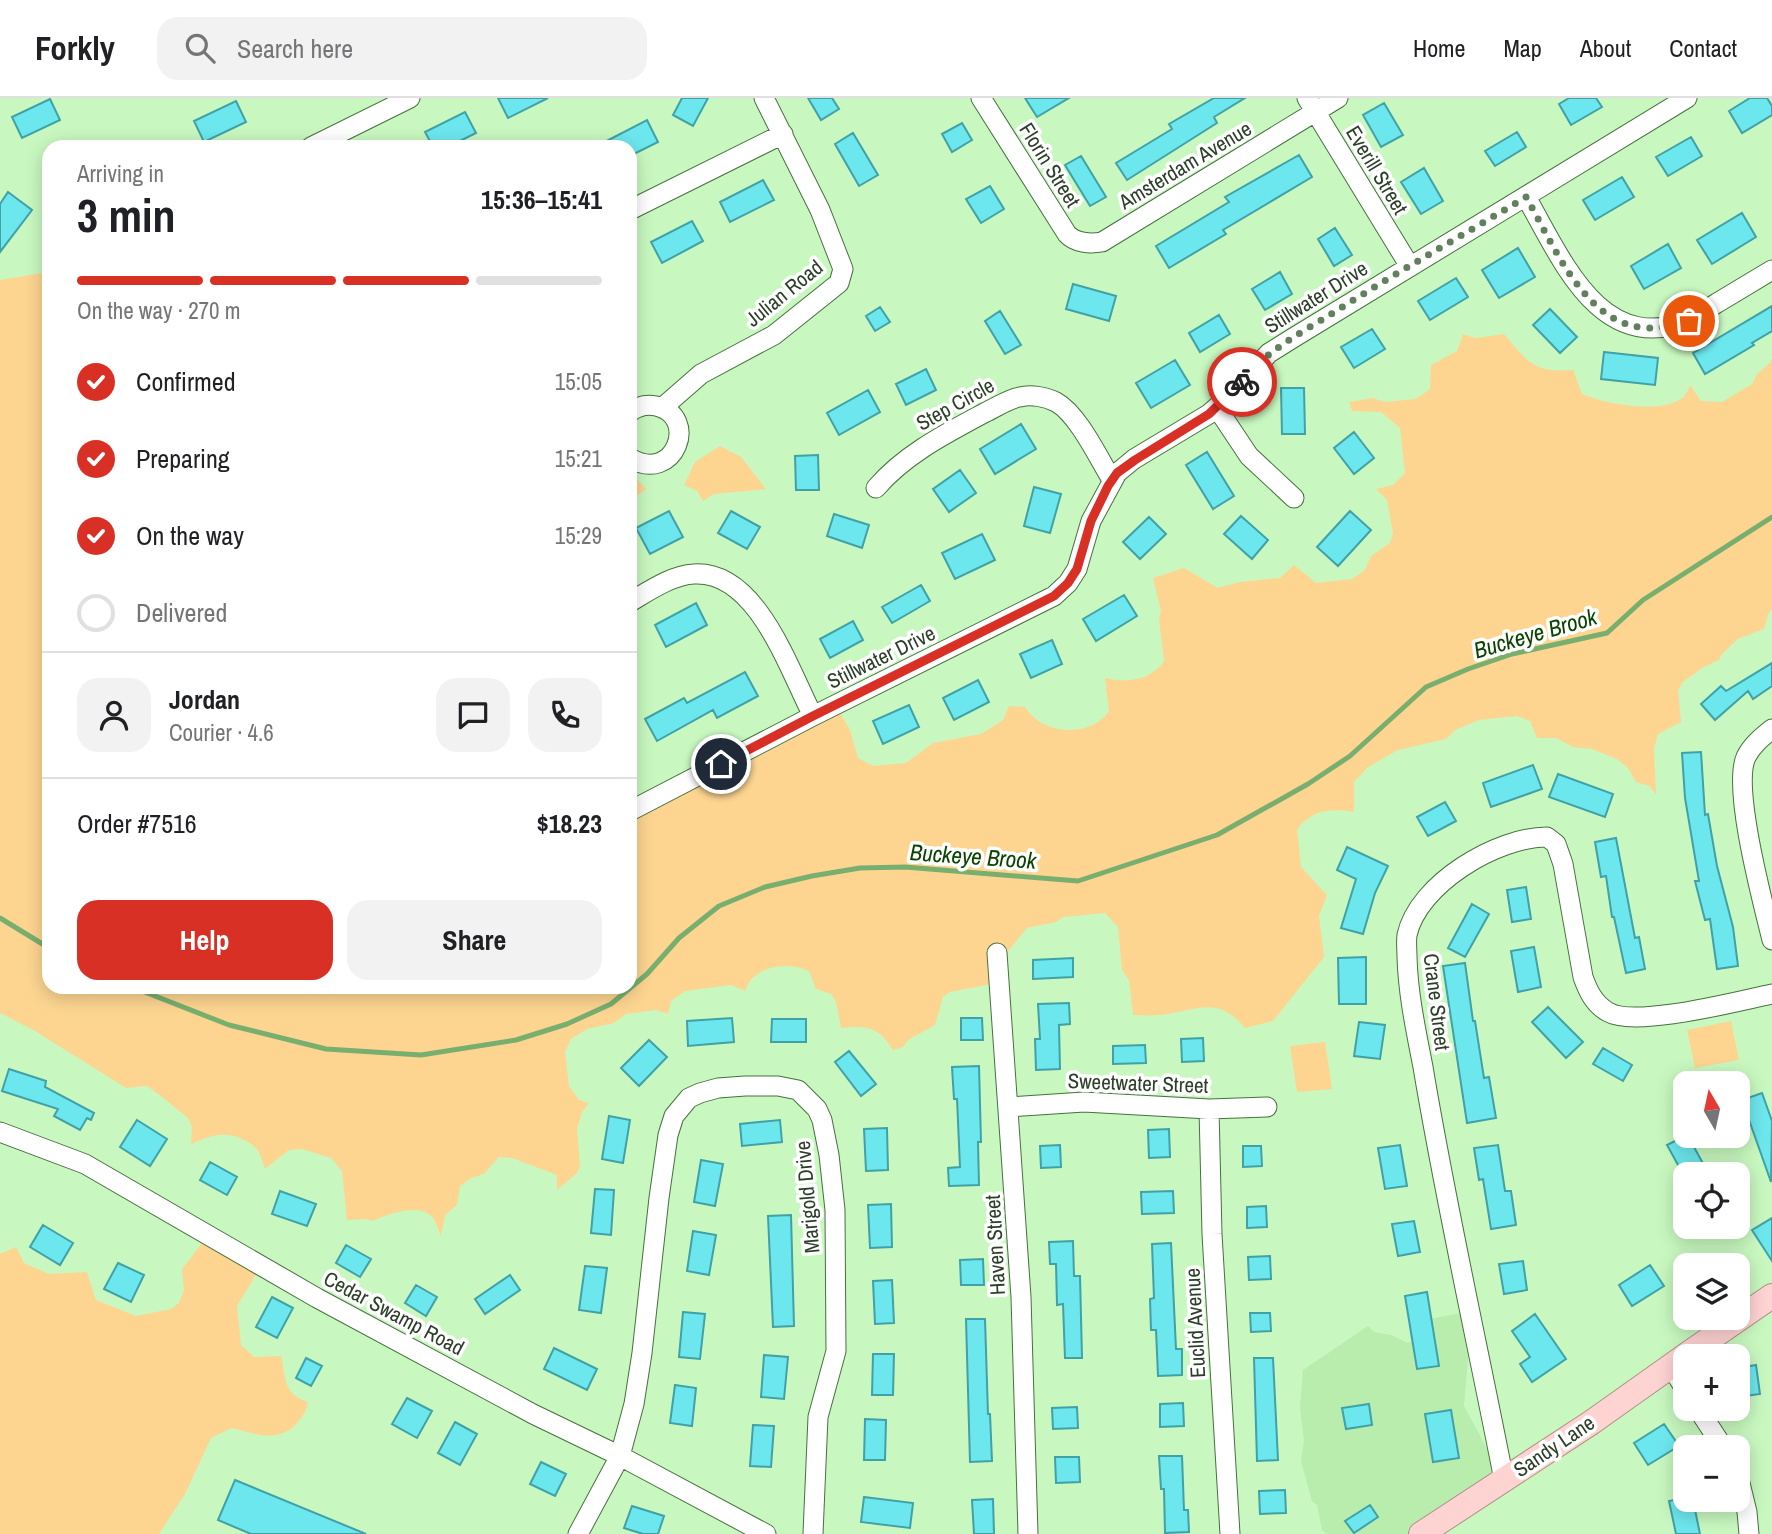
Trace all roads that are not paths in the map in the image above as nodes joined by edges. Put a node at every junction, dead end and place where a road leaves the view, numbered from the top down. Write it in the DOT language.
graph roads {
  1 [pos="410,98"];
  2 [pos="764,98"];
  3 [pos="981,98"];
  4 [pos="1338,98"];
  5 [pos="1687,98"];
  6 [pos="1312,105"];
  7 [pos="783,134"];
  8 [pos="325,140"];
  9 [pos="1526,197"];
  10 [pos="637,207"];
  11 [pos="1091,244"];
  12 [pos="1409,265"];
  13 [pos="1772,270"];
  14 [pos="637,408"];
  15 [pos="662,408"];
  16 [pos="1217,408"];
  17 [pos="637,462"];
  18 [pos="1112,480"];
  19 [pos="876,488"];
  20 [pos="1294,498"];
  21 [pos="637,598"];
  22 [pos="813,716"];
  23 [pos="1772,729"];
  24 [pos="637,807"];
  25 [pos="1772,940"];
  26 [pos="997,953"];
  27 [pos="1772,994"];
  28 [pos="1008,1107"];
  29 [pos="1267,1107"];
  30 [pos="1209,1109"];
  31 [pos="0,1132"];
  32 [pos="1772,1296"];
  33 [pos="1704,1344"];
  34 [pos="1673,1365"];
  35 [pos="620,1456"];
  36 [pos="1504,1480"];
  37 [pos="1747,1512"];
  38 [pos="578,1534"];
  39 [pos="766,1534"];
  40 [pos="813,1534"];
  41 [pos="1028,1534"];
  42 [pos="1230,1534"];
  43 [pos="1421,1534"];
  44 [pos="1749,1534"];
  1 -- 8 [label="street"];
  2 -- 7 [label="street, Julian Road"];
  3 -- 11 [label="street, Florin Street"];
  4 -- 6 [label="street, Amsterdam Avenue"];
  5 -- 9 [label="street, Stillwater Drive"];
  6 -- 11 [label="street, Amsterdam Avenue"];
  6 -- 12 [label="street, Everill Street"];
  7 -- 10 [label="street"];
  7 -- 15 [label="street, Julian Road"];
  9 -- 12 [label="street, Stillwater Drive"];
  9 -- 13 [label="street"];
  12 -- 16 [label="street, Stillwater Drive"];
  14 -- 15 [label="street"];
  15 -- 17 [label="street"];
  16 -- 18 [label="street, Stillwater Drive"];
  16 -- 20 [label="street"];
  18 -- 19 [label="street, Step Circle"];
  18 -- 22 [label="street, Stillwater Drive"];
  21 -- 22 [label="street"];
  22 -- 24 [label="street, Stillwater Drive"];
  23 -- 25 [label="street"];
  26 -- 28 [label="street, Haven Street"];
  27 -- 36 [label="street, Crane Street"];
  28 -- 30 [label="street, Sweetwater Street"];
  28 -- 41 [label="street, Haven Street"];
  29 -- 30 [label="street, Sweetwater Street"];
  30 -- 42 [label="street, Euclid Avenue"];
  31 -- 35 [label="street, Cedar Swamp Road"];
  32 -- 33 [label="main road, Sandy Lane"];
  34 -- 36 [label="main road, Sandy Lane"];
  35 -- 38 [label="street, Marigold Drive"];
  35 -- 39 [label="street, Cedar Swamp Road"];
  35 -- 40 [label="street, Marigold Drive"];
  36 -- 43 [label="main road, Sandy Lane"];
  37 -- 44 [label="street"];
}
